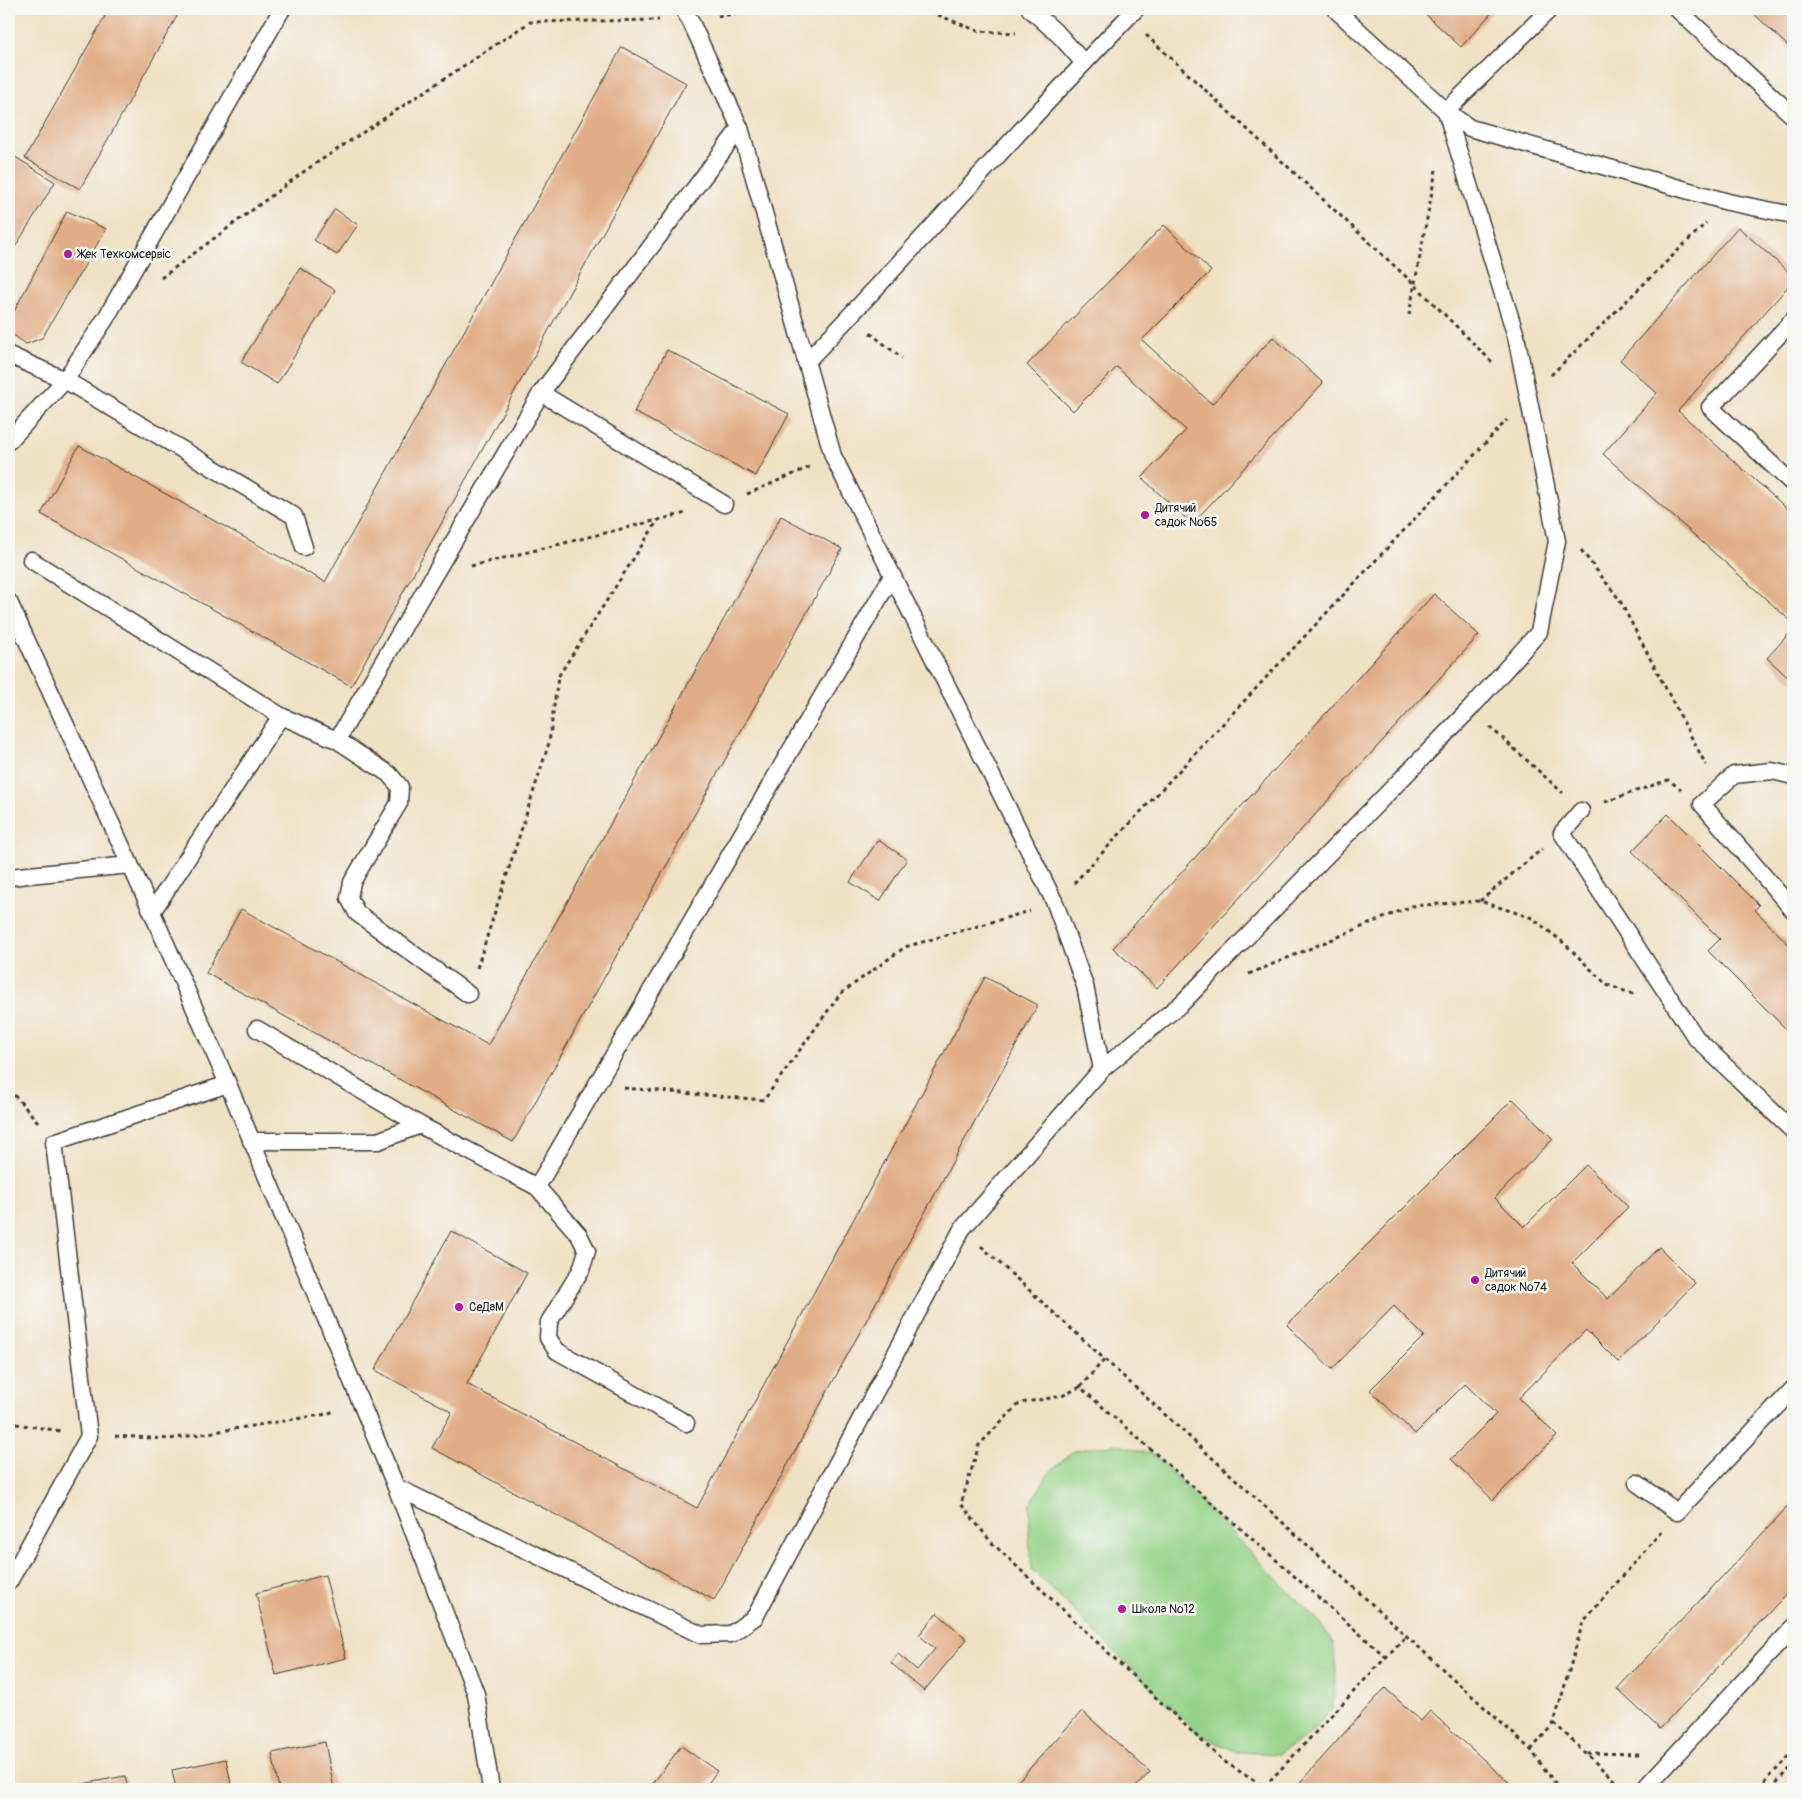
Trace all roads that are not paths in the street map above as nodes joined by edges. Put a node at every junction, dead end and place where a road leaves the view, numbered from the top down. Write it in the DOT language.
graph roads {
  1 [pos="282,9"];
  2 [pos="1030,9"];
  3 [pos="1335,9"];
  4 [pos="1550,9"];
  5 [pos="1677,9"];
  6 [pos="1132,13"];
  7 [pos="687,14"];
  8 [pos="1084,63"];
  9 [pos="1446,111"];
  10 [pos="1793,116"];
  11 [pos="740,128"];
  12 [pos="1793,215"];
  13 [pos="1793,320"];
  14 [pos="9,355"];
  15 [pos="806,362"];
  16 [pos="65,380"];
  17 [pos="541,393"];
  18 [pos="9,441"];
  19 [pos="1793,484"];
  20 [pos="724,504"];
  21 [pos="304,547"];
  22 [pos="31,560"];
  23 [pos="892,576"];
  24 [pos="9,602"];
  25 [pos="281,716"];
  26 [pos="337,740"];
  27 [pos="1793,776"];
  28 [pos="1581,811"];
  29 [pos="130,865"];
  30 [pos="9,876"];
  31 [pos="1793,910"];
  32 [pos="152,912"];
  33 [pos="468,994"];
  34 [pos="258,1029"];
  35 [pos="1102,1069"];
  36 [pos="228,1084"];
  37 [pos="420,1124"];
  38 [pos="1793,1131"];
  39 [pos="252,1141"];
  40 [pos="537,1187"];
  41 [pos="1793,1389"];
  42 [pos="686,1423"];
  43 [pos="1637,1483"];
  44 [pos="396,1487"];
  45 [pos="9,1582"];
  46 [pos="1793,1628"];
  47 [pos="491,1789"];
  48 [pos="1644,1789"];
  1 -- 16 [label="lane"];
  2 -- 8 [label="lane"];
  3 -- 9 [label="lane"];
  4 -- 9 [label="lane"];
  5 -- 10 [label="lane"];
  6 -- 8 [label="lane"];
  7 -- 11 [label="lane"];
  8 -- 15 [label="lane"];
  9 -- 12 [label="lane"];
  9 -- 35 [label="lane"];
  11 -- 15 [label="lane"];
  11 -- 17 [label="lane"];
  13 -- 19 [label="lane"];
  14 -- 16 [label="lane"];
  15 -- 23 [label="lane"];
  16 -- 18 [label="lane"];
  16 -- 21 [label="lane"];
  17 -- 20 [label="lane"];
  17 -- 26 [label="lane"];
  22 -- 25 [label="lane"];
  23 -- 35 [label="lane"];
  23 -- 40 [label="lane"];
  24 -- 29 [label="lane"];
  25 -- 26 [label="lane"];
  25 -- 32 [label="lane"];
  26 -- 33 [label="lane"];
  27 -- 31 [label="lane"];
  28 -- 38 [label="lane"];
  29 -- 30 [label="lane"];
  29 -- 32 [label="lane"];
  32 -- 36 [label="lane"];
  34 -- 37 [label="lane"];
  35 -- 44 [label="lane"];
  36 -- 39 [label="lane"];
  36 -- 45 [label="lane"];
  37 -- 39 [label="lane"];
  37 -- 40 [label="lane"];
  39 -- 44 [label="lane"];
  40 -- 42 [label="lane"];
  41 -- 43 [label="lane"];
  44 -- 47 [label="lane"];
  46 -- 48 [label="lane"];
}
